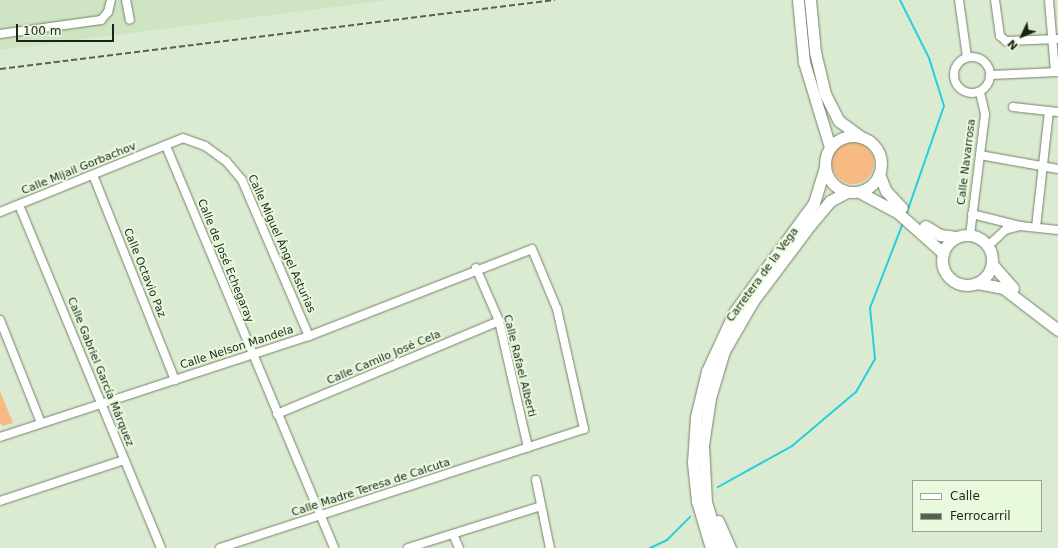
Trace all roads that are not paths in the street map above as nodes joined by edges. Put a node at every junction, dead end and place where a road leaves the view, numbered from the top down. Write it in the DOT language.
graph roads {
  1 [pos="111,0"];
  2 [pos="126,0"];
  3 [pos="798,0"];
  4 [pos="810,0"];
  5 [pos="959,0"];
  6 [pos="995,0"];
  7 [pos="1049,0"];
  8 [pos="130,20"];
  9 [pos="0,34"];
  10 [pos="1056,39"];
  11 [pos="967,57"];
  12 [pos="1057,72"];
  13 [pos="991,75"];
  14 [pos="980,92"];
  15 [pos="1013,107"];
  16 [pos="1049,111"];
  17 [pos="1058,112"];
  18 [pos="864,138"];
  19 [pos="166,146"];
  20 [pos="830,147"];
  21 [pos="980,155"];
  22 [pos="1042,167"];
  23 [pos="824,168"];
  24 [pos="1058,169"];
  25 [pos="879,174"];
  26 [pos="93,175"];
  27 [pos="847,192"];
  28 [pos="859,192"];
  29 [pos="19,205"];
  30 [pos="0,212"];
  31 [pos="972,214"];
  32 [pos="1020,226"];
  33 [pos="1036,227"];
  34 [pos="1058,230"];
  35 [pos="970,235"];
  36 [pos="956,237"];
  37 [pos="988,246"];
  38 [pos="943,253"];
  39 [pos="992,264"];
  40 [pos="476,268"];
  41 [pos="977,283"];
  42 [pos="0,320"];
  43 [pos="499,321"];
  44 [pos="1058,322"];
  45 [pos="1058,330"];
  46 [pos="309,336"];
  47 [pos="252,356"];
  48 [pos="175,380"];
  49 [pos="101,403"];
  50 [pos="277,414"];
  51 [pos="40,423"];
  52 [pos="0,437"];
  53 [pos="528,448"];
  54 [pos="124,460"];
  55 [pos="693,462"];
  56 [pos="536,480"];
  57 [pos="705,481"];
  58 [pos="0,501"];
  59 [pos="541,506"];
  60 [pos="320,517"];
  61 [pos="453,534"];
  62 [pos="160,548"];
  63 [pos="220,548"];
  64 [pos="334,548"];
  65 [pos="408,548"];
  66 [pos="459,548"];
  67 [pos="550,548"];
  68 [pos="704,548"];
  69 [pos="711,548"];
  70 [pos="720,548"];
  71 [pos="730,548"];
  1 -- 9 [label="street"];
  2 -- 8 [label="street"];
  3 -- 20 [label="main road"];
  4 -- 18 [label="main road"];
  5 -- 11 [label="street"];
  6 -- 10 [label="street"];
  7 -- 10 [label="street"];
  10 -- 12 [label="street"];
  11 -- 13 [label="street"];
  11 -- 14 [label="street"];
  12 -- 13 [label="street"];
  13 -- 14 [label="street"];
  14 -- 21 [label="street, Calle Navarrosa"];
  15 -- 16 [label="street"];
  16 -- 17 [label="street"];
  16 -- 22 [label="street"];
  18 -- 20 [label="main road"];
  18 -- 25 [label="main road"];
  19 -- 26 [label="street, Calle Mijail Gorbachov"];
  19 -- 46 [label="street, Calle Miguel Ángel Asturias"];
  19 -- 47 [label="street, Calle de José Echegaray"];
  20 -- 23 [label="main road"];
  21 -- 22 [label="street"];
  21 -- 31 [label="street, Calle Navarrosa"];
  22 -- 24 [label="street"];
  22 -- 33 [label="street"];
  23 -- 27 [label="main road"];
  23 -- 55 [label="main road, Carretera de la Vega"];
  25 -- 28 [label="main road"];
  25 -- 36 [label="main road"];
  26 -- 29 [label="street, Calle Mijail Gorbachov"];
  26 -- 48 [label="street, Calle Octavio Paz"];
  27 -- 28 [label="main road"];
  27 -- 57 [label="main road, Carretera de la Vega"];
  28 -- 38 [label="main road"];
  29 -- 30 [label="street, Calle Mijail Gorbachov"];
  29 -- 49 [label="street, Calle Gabriel García Márquez"];
  31 -- 32 [label="street"];
  31 -- 35 [label="street, Calle Navarrosa"];
  32 -- 33 [label="street"];
  32 -- 37 [label="street"];
  33 -- 34 [label="street"];
  35 -- 36 [label="main road"];
  35 -- 37 [label="main road"];
  36 -- 38 [label="main road"];
  37 -- 39 [label="main road"];
  38 -- 41 [label="main road"];
  39 -- 41 [label="main road"];
  39 -- 44 [label="main road"];
  40 -- 43 [label="street, Calle Rafael Alberti"];
  40 -- 46 [label="street, Calle Nelson Mandela"];
  40 -- 53 [label="street, Calle Nelson Mandela"];
  41 -- 45 [label="main road"];
  42 -- 51 [label="street"];
  43 -- 50 [label="street, Calle Camilo José Cela"];
  43 -- 53 [label="street, Calle Rafael Alberti"];
  46 -- 47 [label="street, Calle Nelson Mandela"];
  47 -- 48 [label="street, Calle Nelson Mandela"];
  47 -- 50 [label="street, Calle de José Echegaray"];
  48 -- 49 [label="street, Calle Nelson Mandela"];
  49 -- 51 [label="street, Calle Nelson Mandela"];
  49 -- 54 [label="street, Calle Gabriel García Márquez"];
  50 -- 60 [label="street, Calle de José Echegaray"];
  51 -- 52 [label="street, Calle Nelson Mandela"];
  53 -- 60 [label="street, Calle Madre Teresa de Calcuta"];
  54 -- 58 [label="street"];
  54 -- 62 [label="street, Calle Gabriel García Márquez"];
  55 -- 68 [label="main road"];
  55 -- 69 [label="main road, Carretera de la Vega"];
  56 -- 59 [label="street"];
  57 -- 70 [label="main road, Carretera de la Vega"];
  57 -- 71 [label="main road"];
  59 -- 61 [label="street"];
  59 -- 67 [label="street"];
  60 -- 63 [label="street, Calle Madre Teresa de Calcuta"];
  60 -- 64 [label="street, Calle de José Echegaray"];
  61 -- 65 [label="street"];
  61 -- 66 [label="street"];
}
